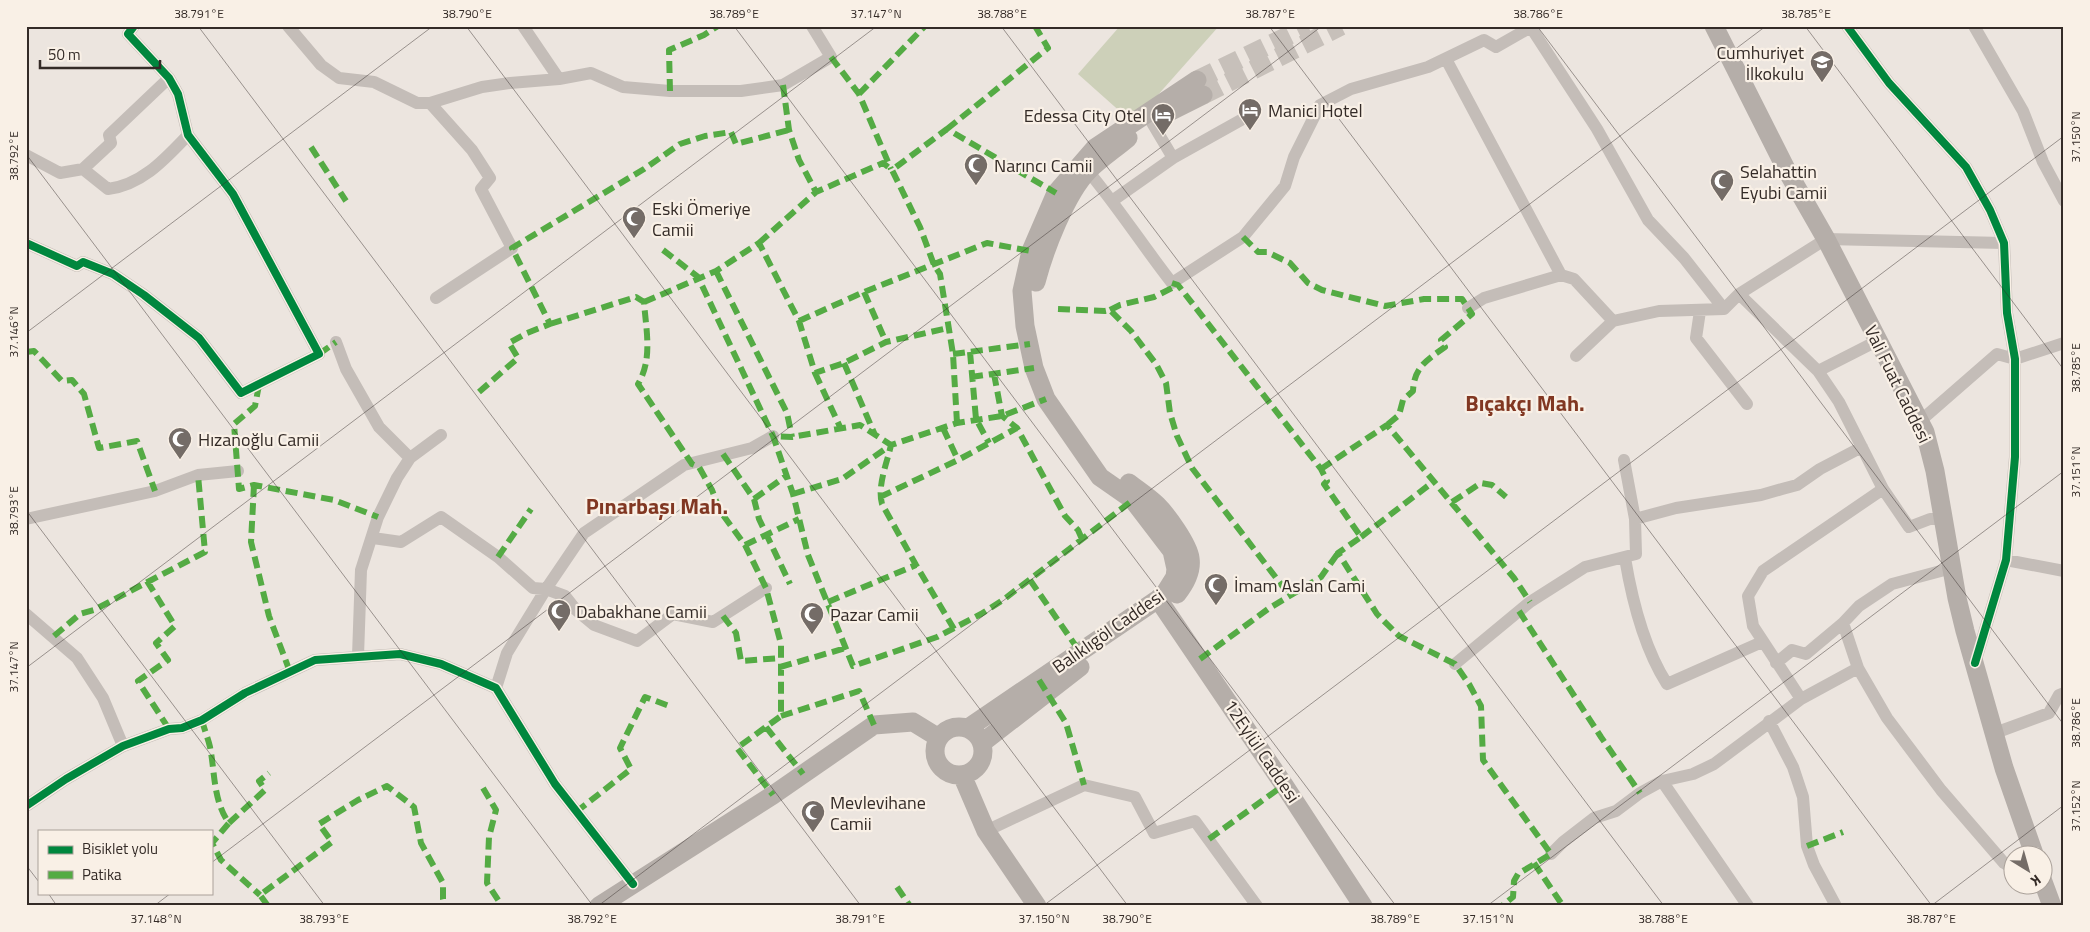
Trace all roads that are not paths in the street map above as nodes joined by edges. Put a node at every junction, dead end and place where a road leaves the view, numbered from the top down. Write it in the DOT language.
graph roads {
  1 [pos="134,26"];
  2 [pos="288,26"];
  3 [pos="523,26"];
  4 [pos="812,26"];
  5 [pos="1714,26"];
  6 [pos="1847,26"];
  7 [pos="1974,26"];
  8 [pos="1531,27"];
  9 [pos="1446,59"];
  10 [pos="169,78"];
  11 [pos="559,79"];
  12 [pos="430,103"];
  13 [pos="1241,120"];
  14 [pos="1151,121"];
  15 [pos="188,135"];
  16 [pos="26,155"];
  17 [pos="1174,158"];
  18 [pos="83,169"];
  19 [pos="1088,171"];
  20 [pos="1112,200"];
  21 [pos="2064,201"];
  22 [pos="1826,239"];
  23 [pos="26,243"];
  24 [pos="2004,243"];
  25 [pos="1560,274"];
  26 [pos="1739,294"];
  27 [pos="436,298"];
  28 [pos="1468,308"];
  29 [pos="1724,309"];
  30 [pos="1700,311"];
  31 [pos="1613,321"];
  32 [pos="1877,341"];
  33 [pos="336,342"];
  34 [pos="2064,343"];
  35 [pos="1576,356"];
  36 [pos="2015,359"];
  37 [pos="1818,371"];
  38 [pos="1747,404"];
  39 [pos="1919,422"];
  40 [pos="441,435"];
  41 [pos="773,436"];
  42 [pos="1862,447"];
  43 [pos="410,458"];
  44 [pos="1624,460"];
  45 [pos="238,471"];
  46 [pos="1882,489"];
  47 [pos="26,519"];
  48 [pos="1635,519"];
  49 [pos="1944,520"];
  50 [pos="372,538"];
  51 [pos="1625,558"];
  52 [pos="2006,560"];
  53 [pos="1952,568"];
  54 [pos="2064,571"];
  55 [pos="766,588"];
  56 [pos="546,589"];
  57 [pos="1160,602"];
  58 [pos="26,614"];
  59 [pos="1843,623"];
  60 [pos="1762,642"];
  61 [pos="358,656"];
  62 [pos="1776,663"];
  63 [pos="1975,663"];
  64 [pos="1454,664"];
  65 [pos="1858,668"];
  66 [pos="496,688"];
  67 [pos="2064,693"];
  68 [pos="1801,700"];
  69 [pos="1770,721"];
  70 [pos="968,728"];
  71 [pos="1995,733"];
  72 [pos="939,738"];
  73 [pos="982,743"];
  74 [pos="122,746"];
  75 [pos="962,775"];
  76 [pos="1662,781"];
  77 [pos="26,806"];
  78 [pos="986,831"];
  79 [pos="2031,844"];
  80 [pos="1551,854"];
  81 [pos="2002,861"];
  82 [pos="633,884"];
  83 [pos="2047,894"];
  84 [pos="599,906"];
  85 [pos="1037,906"];
  86 [pos="1257,906"];
  87 [pos="1363,906"];
  88 [pos="1748,906"];
  89 [pos="1836,906"];
  90 [pos="2052,906"];
  1 -- 10 [label="street"];
  2 -- 12 [label="street"];
  3 -- 11 [label="street"];
  4 -- 11 [label="street"];
  5 -- 22 [label="main road, Vali Fuat Caddesi"];
  6 -- 24 [label="street"];
  7 -- 21 [label="street"];
  8 -- 9 [label="street"];
  8 -- 29 [label="street"];
  9 -- 20 [label="street"];
  9 -- 25 [label="street"];
  10 -- 15 [label="street"];
  10 -- 18 [label="street"];
  11 -- 12 [label="street"];
  12 -- 27 [label="street"];
  13 -- 17 [label="street"];
  14 -- 17 [label="street"];
  14 -- 19 [label="main road, Balıklıgöl Caddesi"];
  14 -- 57 [label="main road, Balıklıgöl Caddesi"];
  15 -- 18 [label="street"];
  15 -- 23 [label="street"];
  16 -- 18 [label="street"];
  17 -- 20 [label="street"];
  19 -- 20 [label="street"];
  19 -- 57 [label="main road, Balıklıgöl Caddesi"];
  22 -- 24 [label="street"];
  22 -- 26 [label="street"];
  22 -- 32 [label="main road, Vali Fuat Caddesi"];
  24 -- 36 [label="street"];
  25 -- 28 [label="street"];
  25 -- 31 [label="street"];
  26 -- 29 [label="street"];
  26 -- 37 [label="street"];
  29 -- 30 [label="street"];
  30 -- 31 [label="street"];
  30 -- 38 [label="street"];
  31 -- 35 [label="street"];
  32 -- 37 [label="street"];
  32 -- 39 [label="main road, Vali Fuat Caddesi"];
  33 -- 43 [label="street"];
  34 -- 36 [label="street"];
  36 -- 39 [label="street"];
  36 -- 52 [label="street"];
  37 -- 42 [label="street"];
  39 -- 49 [label="main road, Vali Fuat Caddesi"];
  40 -- 43 [label="street"];
  41 -- 56 [label="street"];
  42 -- 46 [label="street"];
  42 -- 48 [label="street"];
  43 -- 50 [label="street"];
  44 -- 48 [label="street"];
  45 -- 47 [label="street"];
  46 -- 49 [label="street"];
  46 -- 60 [label="street"];
  48 -- 51 [label="street"];
  49 -- 53 [label="main road, Vali Fuat Caddesi"];
  50 -- 56 [label="street"];
  50 -- 61 [label="street"];
  51 -- 60 [label="street"];
  51 -- 64 [label="street"];
  52 -- 54 [label="street"];
  52 -- 63 [label="street"];
  53 -- 59 [label="street"];
  53 -- 63 [label="main road, Vali Fuat Caddesi"];
  55 -- 56 [label="street"];
  56 -- 66 [label="street"];
  57 -- 70 [label="main road, Balıklıgöl Caddesi"];
  57 -- 73 [label="main road, Balıklıgöl Caddesi"];
  57 -- 87 [label="main road, 12Eylül Caddesi"];
  58 -- 74 [label="street"];
  59 -- 62 [label="street"];
  59 -- 65 [label="street"];
  60 -- 62 [label="street"];
  61 -- 66 [label="street"];
  61 -- 74 [label="street"];
  62 -- 68 [label="street"];
  63 -- 71 [label="main road, Vali Fuat Caddesi"];
  65 -- 68 [label="street"];
  65 -- 81 [label="street"];
  66 -- 82 [label="street"];
  67 -- 71 [label="street"];
  68 -- 69 [label="street"];
  69 -- 76 [label="street"];
  69 -- 89 [label="street"];
  70 -- 72 [label="main road"];
  70 -- 73 [label="main road"];
  71 -- 79 [label="main road, Vali Fuat Caddesi"];
  72 -- 75 [label="main road"];
  72 -- 82 [label="main road"];
  73 -- 75 [label="main road"];
  74 -- 77 [label="street"];
  75 -- 78 [label="main road"];
  76 -- 80 [label="street"];
  76 -- 88 [label="street"];
  78 -- 85 [label="main road"];
  78 -- 86 [label="street"];
  82 -- 84 [label="main road"];
  83 -- 90 [label="main road"];
}
